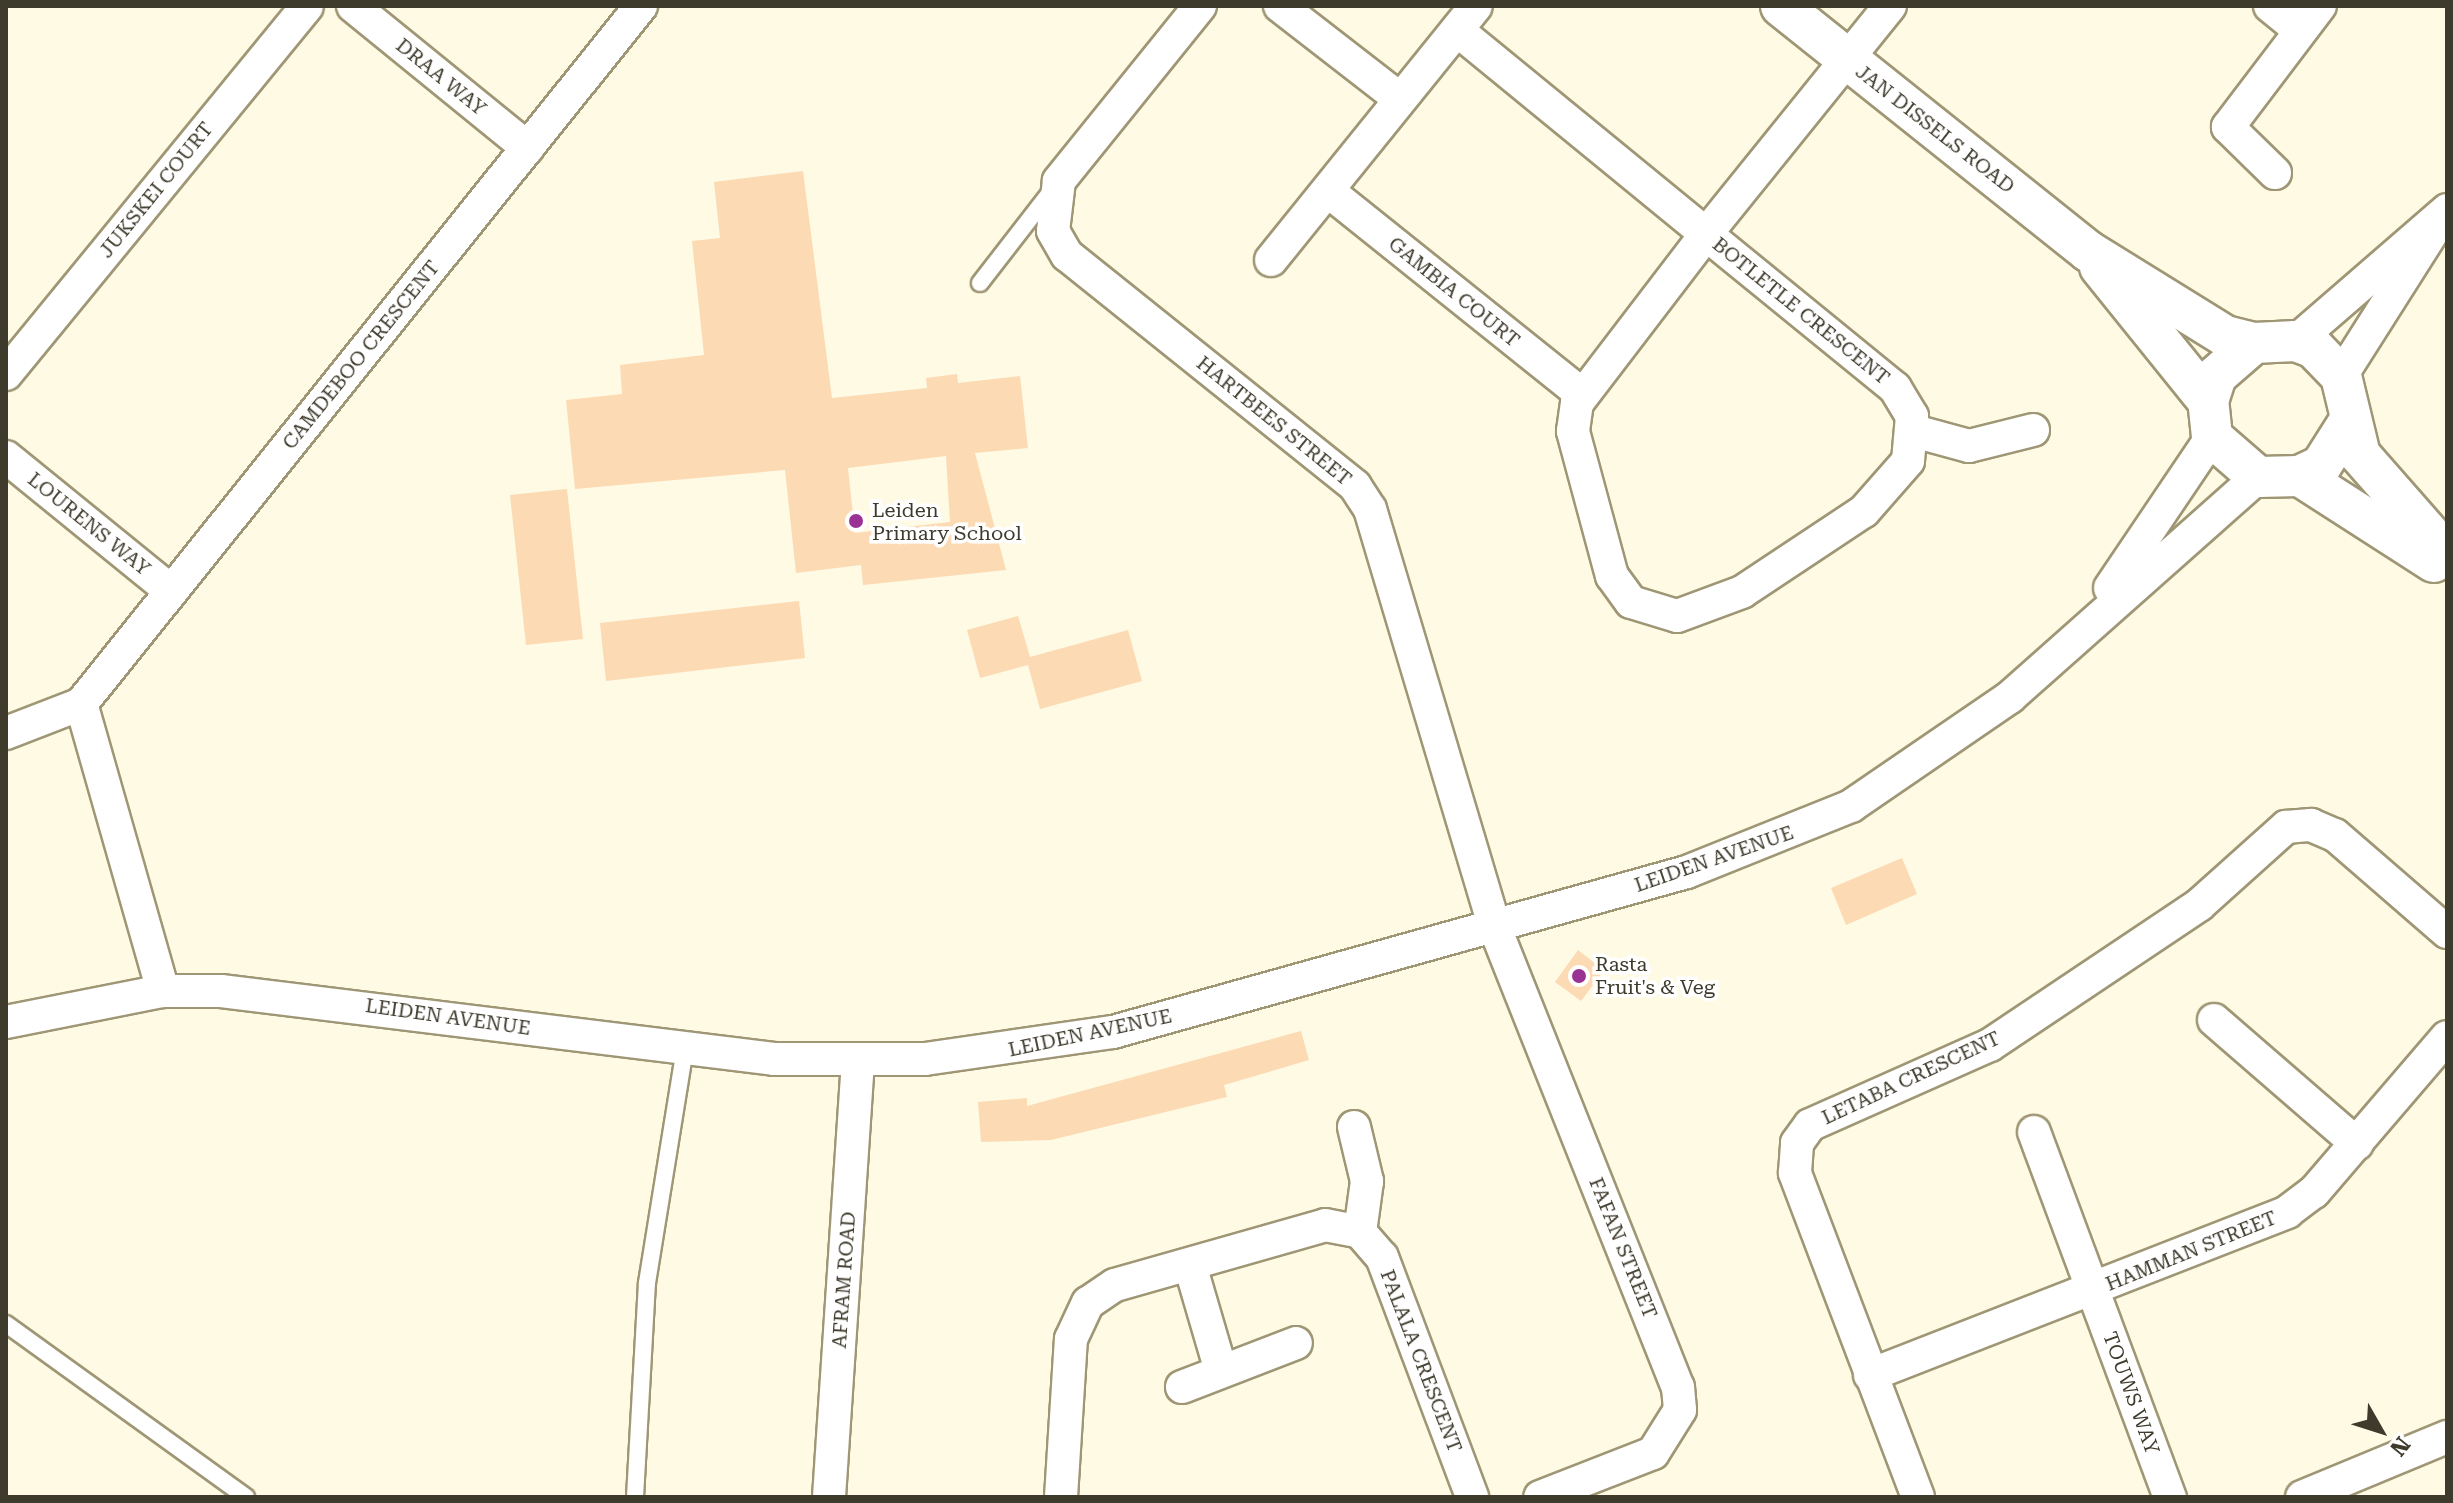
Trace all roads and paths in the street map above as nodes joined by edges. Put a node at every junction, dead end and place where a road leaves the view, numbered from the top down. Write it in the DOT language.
graph roads {
  1 [pos="307,6"];
  2 [pos="353,6"];
  3 [pos="641,6"];
  4 [pos="1200,6"];
  5 [pos="1280,6"];
  6 [pos="1781,6"];
  7 [pos="1890,6"];
  8 [pos="2270,6"];
  9 [pos="1467,18"];
  10 [pos="2310,18"];
  11 [pos="1847,59"];
  12 [pos="1400,99"];
  13 [pos="528,148"];
  14 [pos="2275,173"];
  15 [pos="1059,181"];
  16 [pos="1328,191"];
  17 [pos="2446,210"];
  18 [pos="1706,234"];
  19 [pos="2088,251"];
  20 [pos="1271,260"];
  21 [pos="980,283"];
  22 [pos="2296,341"];
  23 [pos="2254,343"];
  24 [pos="6,374"];
  25 [pos="2341,376"];
  26 [pos="1581,394"];
  27 [pos="2210,419"];
  28 [pos="2347,425"];
  29 [pos="2033,430"];
  30 [pos="1914,431"];
  31 [pos="6,457"];
  32 [pos="2300,476"];
  33 [pos="2258,477"];
  34 [pos="2447,554"];
  35 [pos="2447,571"];
  36 [pos="171,591"];
  37 [pos="2086,624"];
  38 [pos="81,704"];
  39 [pos="6,733"];
  40 [pos="1495,928"];
  41 [pos="2447,932"];
  42 [pos="163,991"];
  43 [pos="2214,1020"];
  44 [pos="6,1022"];
  45 [pos="2447,1037"];
  46 [pos="685,1049"];
  47 [pos="858,1062"];
  48 [pos="1354,1127"];
  49 [pos="2034,1132"];
  50 [pos="2357,1144"];
  51 [pos="1360,1232"];
  52 [pos="1190,1265"];
  53 [pos="2093,1290"];
  54 [pos="6,1324"];
  55 [pos="1296,1343"];
  56 [pos="1221,1371"];
  57 [pos="1870,1375"];
  58 [pos="1182,1387"];
  59 [pos="2447,1437"];
  60 [pos="1609,1484"];
  61 [pos="246,1497"];
  62 [pos="635,1497"];
  63 [pos="829,1497"];
  64 [pos="1061,1497"];
  65 [pos="1472,1497"];
  66 [pos="1540,1497"];
  67 [pos="1918,1497"];
  68 [pos="2170,1497"];
  69 [pos="2302,1497"];
  1 -- 24 [label="street, JUKSKEI COURT"];
  2 -- 13 [label="street, DRAA WAY"];
  3 -- 13 [label="street, CAMDEBOO CRESCENT"];
  4 -- 15 [label="street, HARTBEES STREET"];
  5 -- 12 [label="street"];
  6 -- 11 [label="street, JAN DISSELS ROAD"];
  7 -- 11 [label="street, BOTLETLE CRESCENT"];
  8 -- 10 [label="street"];
  9 -- 12 [label="street"];
  9 -- 18 [label="street"];
  10 -- 14 [label="street"];
  11 -- 18 [label="street, BOTLETLE CRESCENT"];
  11 -- 19 [label="street, JAN DISSELS ROAD"];
  12 -- 16 [label="street"];
  13 -- 36 [label="street, CAMDEBOO CRESCENT"];
  15 -- 21 [label="lane"];
  15 -- 40 [label="street, HARTBEES STREET"];
  16 -- 20 [label="street"];
  16 -- 26 [label="street, GAMBIA COURT"];
  17 -- 22 [label="street"];
  17 -- 25 [label="street"];
  18 -- 26 [label="street, BOTLETLE CRESCENT"];
  18 -- 30 [label="street, BOTLETLE CRESCENT"];
  19 -- 23 [label="street, JAN DISSELS ROAD"];
  19 -- 27 [label="street, JAN DISSELS ROAD"];
  22 -- 23 [label="street"];
  22 -- 25 [label="street"];
  23 -- 27 [label="street"];
  25 -- 28 [label="street"];
  26 -- 30 [label="street, BOTLETLE CRESCENT"];
  27 -- 33 [label="street"];
  27 -- 37 [label="street, LEIDEN AVENUE"];
  28 -- 32 [label="street"];
  28 -- 34 [label="street"];
  29 -- 30 [label="street"];
  31 -- 36 [label="street, LOURENS WAY"];
  32 -- 33 [label="street"];
  32 -- 35 [label="street"];
  33 -- 37 [label="street, LEIDEN AVENUE"];
  36 -- 38 [label="street, CAMDEBOO CRESCENT"];
  37 -- 40 [label="street, LEIDEN AVENUE"];
  38 -- 39 [label="street"];
  38 -- 42 [label="street"];
  40 -- 47 [label="street, LEIDEN AVENUE"];
  40 -- 60 [label="street, FAFAN STREET"];
  41 -- 57 [label="street, LETABA CRESCENT"];
  42 -- 44 [label="street, LEIDEN AVENUE"];
  42 -- 46 [label="street, LEIDEN AVENUE"];
  43 -- 50 [label="street"];
  45 -- 50 [label="street, HAMMAN STREET"];
  46 -- 47 [label="street, LEIDEN AVENUE"];
  46 -- 62 [label="lane"];
  47 -- 63 [label="street, AFRAM ROAD"];
  48 -- 51 [label="street"];
  49 -- 53 [label="street, HAMMAN STREET"];
  50 -- 53 [label="street, HAMMAN STREET"];
  51 -- 52 [label="street"];
  51 -- 65 [label="street, PALALA CRESCENT"];
  52 -- 56 [label="street"];
  52 -- 64 [label="street"];
  53 -- 57 [label="street, HAMMAN STREET"];
  53 -- 68 [label="street, TOUWS WAY"];
  54 -- 61 [label="lane"];
  55 -- 56 [label="street"];
  56 -- 58 [label="street"];
  57 -- 67 [label="street, LETABA CRESCENT"];
  59 -- 69 [label="street"];
  60 -- 66 [label="street, FAFAN STREET"];
}
